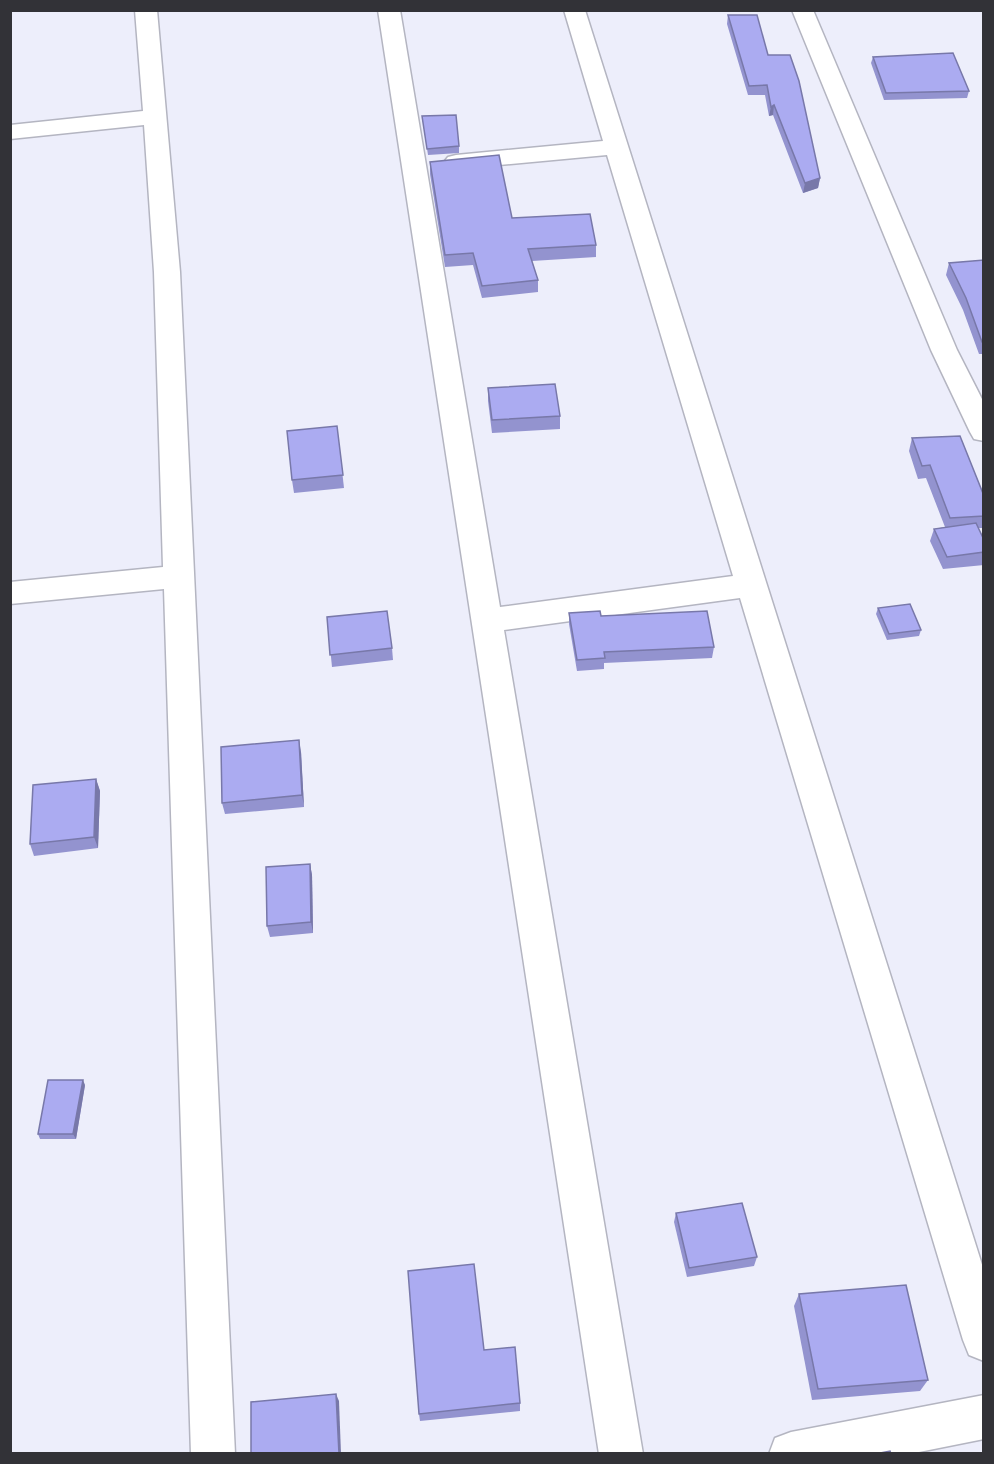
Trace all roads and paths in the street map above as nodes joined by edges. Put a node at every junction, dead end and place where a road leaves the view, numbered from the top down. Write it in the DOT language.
graph roads {
  1 [pos="146,10"];
  2 [pos="389,10"];
  3 [pos="574,10"];
  4 [pos="802,10"];
  5 [pos="156,117"];
  6 [pos="10,132"];
  7 [pos="616,147"];
  8 [pos="416,166"];
  9 [pos="984,432"];
  10 [pos="180,576"];
  11 [pos="753,585"];
  12 [pos="10,593"];
  13 [pos="486,621"];
  14 [pos="984,1340"];
  15 [pos="984,1417"];
  16 [pos="213,1454"];
  17 [pos="621,1454"];
  18 [pos="791,1454"];
  1 -- 5 [label="street"];
  2 -- 8 [label="street"];
  3 -- 7 [label="street"];
  4 -- 9 [label="street"];
  5 -- 6 [label="street"];
  5 -- 10 [label="street"];
  7 -- 8 [label="street"];
  7 -- 11 [label="street"];
  8 -- 13 [label="street"];
  10 -- 12 [label="street"];
  10 -- 16 [label="street"];
  11 -- 13 [label="street"];
  11 -- 14 [label="street"];
  13 -- 17 [label="street"];
  15 -- 18 [label="street"];
}
